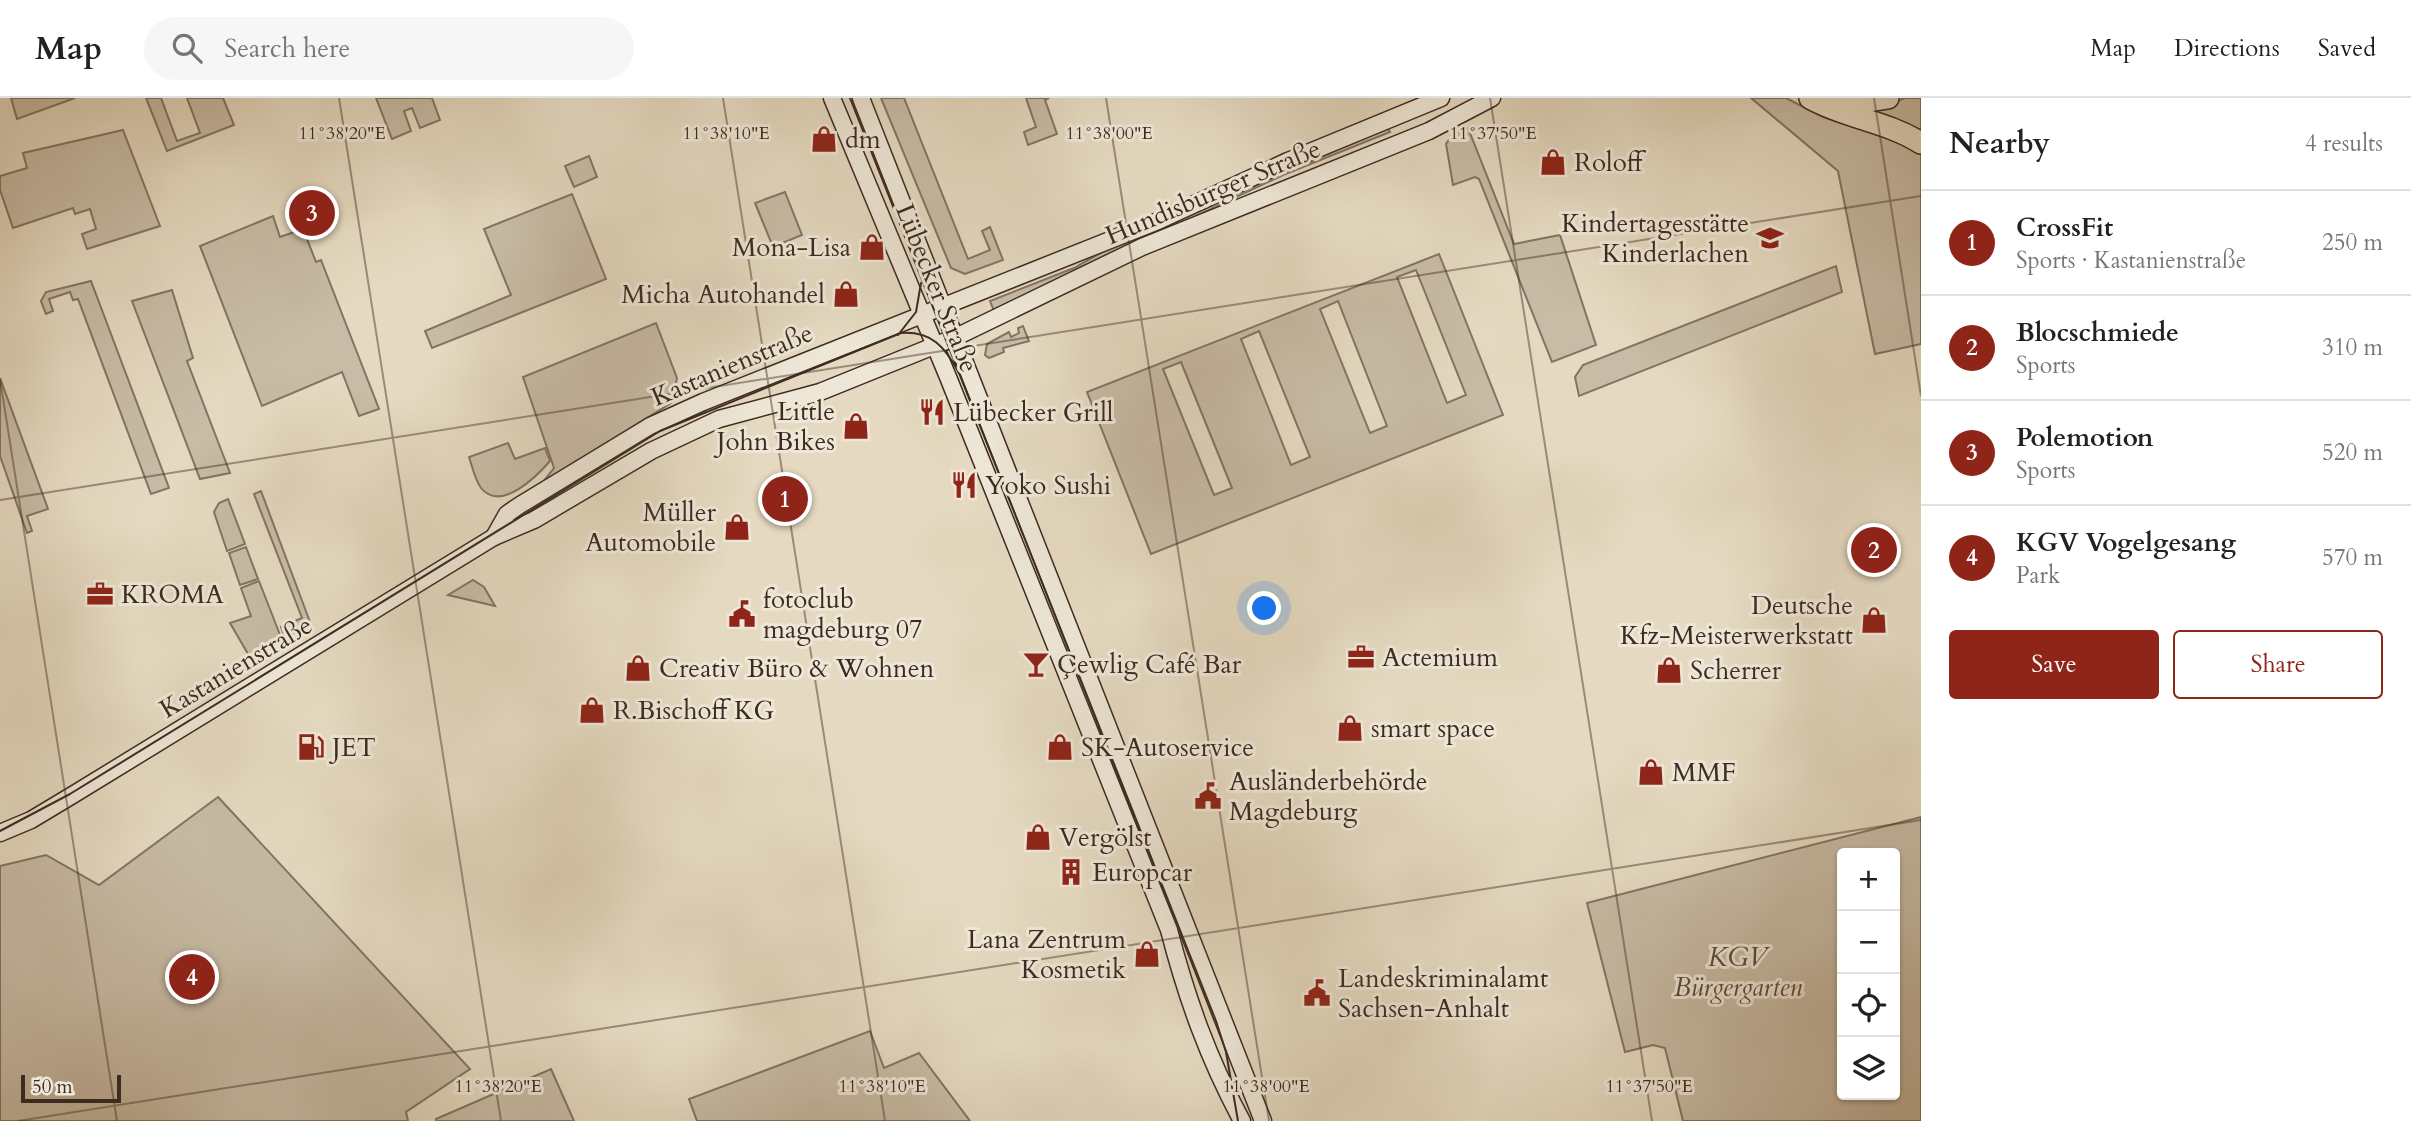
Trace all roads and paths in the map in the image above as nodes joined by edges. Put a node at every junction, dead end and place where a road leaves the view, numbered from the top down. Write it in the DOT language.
graph roads {
  1 [pos="832,98"];
  2 [pos="861,98"];
  3 [pos="1441,98"];
  4 [pos="1492,98"];
  5 [pos="1888,98"];
  6 [pos="1817,102"];
  7 [pos="1921,143"];
  8 [pos="933,309"];
  9 [pos="946,341"];
  10 [pos="494,537"];
  11 [pos="0,833"];
  12 [pos="1242,1121"];
  13 [pos="1263,1121"];
  1 -- 8 [label="main road, Lübecker Straße"];
  2 -- 8 [label="main road, Lübecker Straße"];
  3 -- 8 [label="main road, Hundisburger Straße"];
  4 -- 9 [label="main road, Hundisburger Straße"];
  5 -- 6 [label="highway"];
  6 -- 7 [label="highway"];
  8 -- 9 [label="main road, Lübecker Straße"];
  8 -- 9 [label="main road, Lübecker Straße"];
  8 -- 10 [label="main road, Kastanienstraße"];
  9 -- 10 [label="main road, Kastanienstraße"];
  9 -- 12 [label="main road, Lübecker Straße"];
  9 -- 13 [label="main road, Lübecker Straße"];
  10 -- 11 [label="main road, Kastanienstraße"];
}
